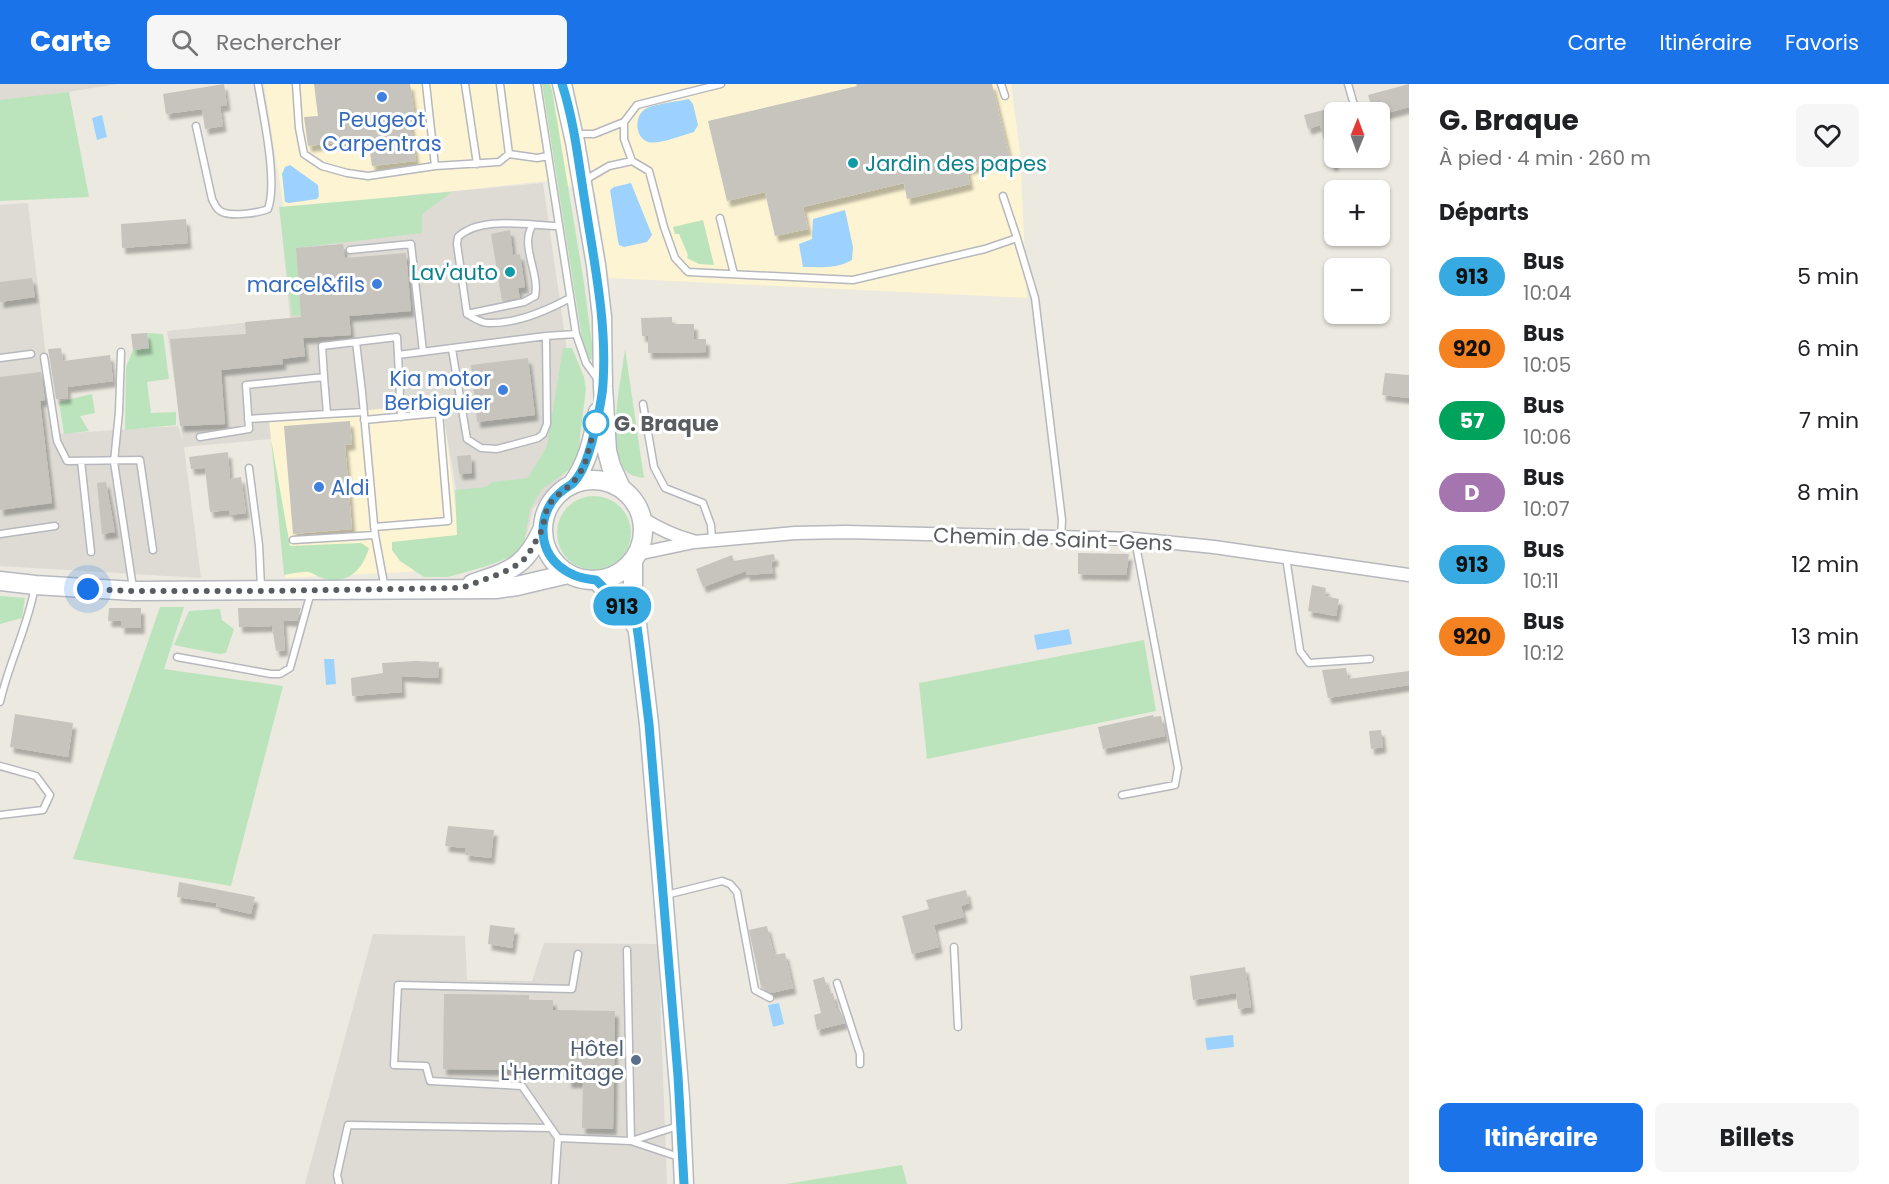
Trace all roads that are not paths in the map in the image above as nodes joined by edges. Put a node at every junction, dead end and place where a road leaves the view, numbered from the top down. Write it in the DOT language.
graph roads {
  1 [pos="258,84"];
  2 [pos="296,84"];
  3 [pos="426,84"];
  4 [pos="465,84"];
  5 [pos="500,84"];
  6 [pos="537,84"];
  7 [pos="562,84"];
  8 [pos="721,84"];
  9 [pos="1001,84"];
  10 [pos="1348,84"];
  11 [pos="1005,96"];
  12 [pos="1353,102"];
  13 [pos="624,122"];
  14 [pos="196,126"];
  15 [pos="574,134"];
  16 [pos="509,154"];
  17 [pos="548,156"];
  18 [pos="632,161"];
  19 [pos="477,164"];
  20 [pos="435,166"];
  21 [pos="582,182"];
  22 [pos="1003,196"];
  23 [pos="720,218"];
  24 [pos="532,226"];
  25 [pos="559,226"];
  26 [pos="1017,238"];
  27 [pos="350,250"];
  28 [pos="734,274"];
  29 [pos="570,298"];
  30 [pos="467,314"];
  31 [pos="576,334"];
  32 [pos="546,336"];
  33 [pos="356,342"];
  34 [pos="452,349"];
  35 [pos="121,352"];
  36 [pos="423,352"];
  37 [pos="31,354"];
  38 [pos="398,356"];
  39 [pos="44,357"];
  40 [pos="0,358"];
  41 [pos="324,376"];
  42 [pos="603,387"];
  43 [pos="643,404"];
  44 [pos="327,414"];
  45 [pos="364,416"];
  46 [pos="401,417"];
  47 [pos="248,419"];
  48 [pos="200,438"];
  49 [pos="81,461"];
  50 [pos="114,462"];
  51 [pos="249,468"];
  52 [pos="572,484"];
  53 [pos="621,488"];
  54 [pos="642,518"];
  55 [pos="55,526"];
  56 [pos="374,527"];
  57 [pos="543,528"];
  58 [pos="0,534"];
  59 [pos="375,535"];
  60 [pos="1061,538"];
  61 [pos="1135,539"];
  62 [pos="293,540"];
  63 [pos="712,541"];
  64 [pos="694,542"];
  65 [pos="153,550"];
  66 [pos="91,552"];
  67 [pos="1285,557"];
  68 [pos="635,558"];
  69 [pos="568,574"];
  70 [pos="1409,575"];
  71 [pos="596,580"];
  72 [pos="0,581"];
  73 [pos="35,585"];
  74 [pos="462,588"];
  75 [pos="385,590"];
  76 [pos="134,591"];
  77 [pos="261,591"];
  78 [pos="311,591"];
  79 [pos="637,627"];
  80 [pos="177,657"];
  81 [pos="1370,659"];
  82 [pos="0,702"];
  83 [pos="0,766"];
  84 [pos="1122,795"];
  85 [pos="0,815"];
  86 [pos="663,896"];
  87 [pos="954,947"];
  88 [pos="627,950"];
  89 [pos="578,954"];
  90 [pos="837,983"];
  91 [pos="770,998"];
  92 [pos="958,1027"];
  93 [pos="860,1064"];
  94 [pos="681,1125"];
  95 [pos="551,1128"];
  96 [pos="558,1138"];
  97 [pos="631,1141"];
  98 [pos="682,1158"];
  99 [pos="339,1184"];
  100 [pos="555,1184"];
  101 [pos="684,1184"];
  1 -- 14 [label="lane"];
  2 -- 20 [label="lane"];
  3 -- 20 [label="lane"];
  4 -- 19 [label="lane"];
  5 -- 16 [label="lane"];
  6 -- 17 [label="lane"];
  7 -- 15 [label="main road"];
  8 -- 13 [label="lane"];
  9 -- 11 [label="lane"];
  10 -- 12 [label="lane"];
  13 -- 15 [label="lane"];
  13 -- 18 [label="lane"];
  15 -- 21 [label="main road"];
  16 -- 17 [label="lane"];
  16 -- 19 [label="lane"];
  17 -- 25 [label="lane"];
  18 -- 21 [label="lane"];
  18 -- 28 [label="lane"];
  19 -- 20 [label="lane"];
  21 -- 42 [label="main road"];
  22 -- 26 [label="lane"];
  23 -- 28 [label="lane"];
  24 -- 25 [label="lane"];
  24 -- 30 [label="lane"];
  24 -- 30 [label="lane"];
  25 -- 29 [label="lane"];
  26 -- 28 [label="lane"];
  26 -- 60 [label="lane"];
  27 -- 36 [label="lane"];
  29 -- 30 [label="lane"];
  29 -- 31 [label="lane"];
  31 -- 32 [label="lane"];
  31 -- 42 [label="lane"];
  32 -- 34 [label="lane"];
  32 -- 34 [label="lane"];
  33 -- 38 [label="lane"];
  33 -- 41 [label="lane"];
  33 -- 45 [label="lane"];
  34 -- 36 [label="lane"];
  35 -- 50 [label="lane"];
  36 -- 38 [label="lane"];
  37 -- 40 [label="lane"];
  38 -- 46 [label="lane"];
  39 -- 49 [label="lane"];
  41 -- 44 [label="lane"];
  41 -- 47 [label="lane"];
  42 -- 52 [label="main road"];
  42 -- 53 [label="main road"];
  43 -- 63 [label="lane"];
  44 -- 45 [label="lane"];
  44 -- 47 [label="lane"];
  45 -- 46 [label="lane"];
  45 -- 56 [label="lane"];
  46 -- 56 [label="lane"];
  47 -- 48 [label="lane"];
  49 -- 50 [label="lane"];
  49 -- 66 [label="lane"];
  50 -- 65 [label="lane"];
  50 -- 76 [label="lane"];
  51 -- 77 [label="lane"];
  52 -- 53 [label="main road"];
  52 -- 57 [label="main road"];
  53 -- 54 [label="main road"];
  54 -- 64 [label="street, Chemin de Saint-Gens"];
  54 -- 68 [label="main road"];
  55 -- 58 [label="lane"];
  56 -- 59 [label="lane"];
  57 -- 69 [label="main road"];
  57 -- 74 [label="main road"];
  59 -- 62 [label="lane"];
  59 -- 75 [label="lane"];
  60 -- 61 [label="street, Chemin de Saint-Gens"];
  60 -- 63 [label="street, Chemin de Saint-Gens"];
  61 -- 67 [label="street, Chemin de Saint-Gens"];
  61 -- 84 [label="lane"];
  63 -- 64 [label="street, Chemin de Saint-Gens"];
  64 -- 68 [label="street, Chemin de Saint-Gens"];
  67 -- 70 [label="street, Chemin de Saint-Gens"];
  67 -- 81 [label="lane"];
  68 -- 71 [label="main road"];
  68 -- 79 [label="main road"];
  69 -- 71 [label="main road"];
  69 -- 74 [label="main road"];
  71 -- 79 [label="main road"];
  72 -- 73 [label="main road"];
  73 -- 76 [label="main road"];
  73 -- 82 [label="lane"];
  74 -- 75 [label="main road"];
  75 -- 78 [label="main road"];
  76 -- 77 [label="main road"];
  77 -- 78 [label="main road"];
  78 -- 80 [label="lane"];
  79 -- 86 [label="main road"];
  83 -- 85 [label="lane"];
  86 -- 91 [label="lane"];
  86 -- 94 [label="main road"];
  87 -- 92 [label="lane"];
  88 -- 97 [label="lane"];
  89 -- 95 [label="lane"];
  90 -- 93 [label="lane"];
  94 -- 97 [label="lane"];
  94 -- 98 [label="main road"];
  95 -- 96 [label="lane"];
  95 -- 99 [label="lane"];
  96 -- 97 [label="lane"];
  96 -- 100 [label="lane"];
  97 -- 98 [label="lane"];
  98 -- 101 [label="main road"];
}
